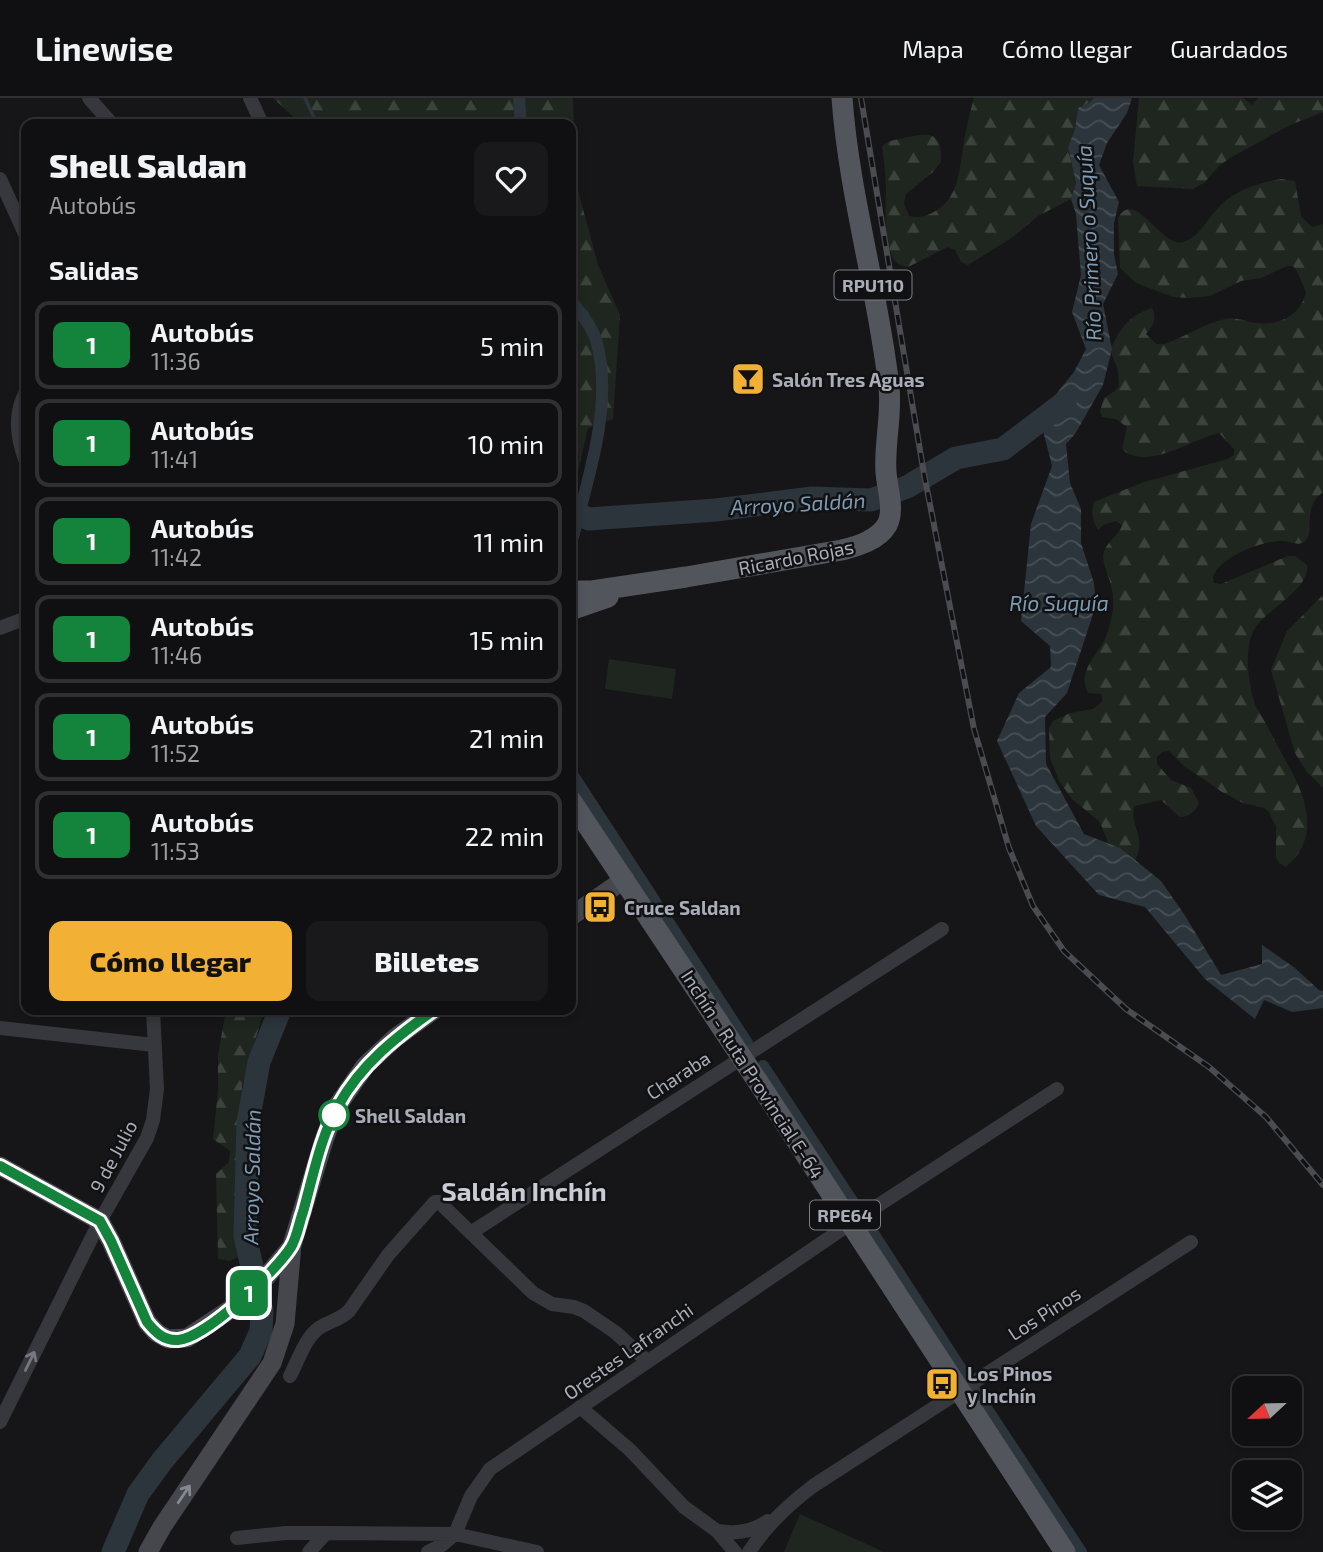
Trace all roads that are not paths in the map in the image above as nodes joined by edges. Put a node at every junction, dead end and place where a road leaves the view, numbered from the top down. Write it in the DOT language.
graph roads {
  1 [pos="89,98"];
  2 [pos="250,98"];
  3 [pos="842,98"];
  4 [pos="108,119"];
  5 [pos="260,119"];
  6 [pos="0,179"];
  7 [pos="21,225"];
  8 [pos="21,404"];
  9 [pos="21,448"];
  10 [pos="686,577"];
  11 [pos="576,591"];
  12 [pos="576,608"];
  13 [pos="21,620"];
  14 [pos="0,628"];
  15 [pos="576,808"];
  16 [pos="625,879"];
  17 [pos="576,913"];
  18 [pos="942,929"];
  19 [pos="153,1015"];
  20 [pos="427,1015"];
  21 [pos="0,1028"];
  22 [pos="154,1045"];
  23 [pos="742,1057"];
  24 [pos="1057,1089"];
  25 [pos="0,1166"];
  26 [pos="100,1221"];
  27 [pos="851,1223"];
  28 [pos="472,1232"];
  29 [pos="1191,1242"];
  30 [pos="292,1245"];
  31 [pos="269,1274"];
  32 [pos="289,1287"];
  33 [pos="646,1360"];
  34 [pos="290,1376"];
  35 [pos="960,1390"];
  36 [pos="580,1407"];
  37 [pos="0,1422"];
  38 [pos="779,1513"];
  39 [pos="716,1531"];
  40 [pos="327,1533"];
  41 [pos="455,1534"];
  42 [pos="237,1538"];
  43 [pos="148,1552"];
  44 [pos="310,1552"];
  45 [pos="428,1552"];
  46 [pos="537,1552"];
  47 [pos="734,1552"];
  48 [pos="749,1552"];
  49 [pos="1065,1552"];
  1 -- 4 [label="street"];
  2 -- 5 [label="street"];
  3 -- 10 [label="main road, Ricardo Rojas / RPU110"];
  6 -- 7 [label="street"];
  8 -- 9 [label="street"];
  10 -- 11 [label="main road, Ricardo Rojas / RPU110"];
  10 -- 12 [label="main road, Ricardo Rojas / RPU110"];
  13 -- 14 [label="street"];
  15 -- 16 [label="main road, Inchín - Ruta Provincial E-64"];
  16 -- 17 [label="main road"];
  16 -- 23 [label="main road, Inchín - Ruta Provincial E-64 / RPE64"];
  18 -- 23 [label="street, Charaba"];
  19 -- 22 [label="street, 9 de Julio"];
  20 -- 30 [label="main road"];
  21 -- 22 [label="street"];
  22 -- 26 [label="street, 9 de Julio"];
  23 -- 27 [label="main road, Inchín - Ruta Provincial E-64 / RPE64"];
  23 -- 28 [label="street, Charaba"];
  24 -- 27 [label="street, Orestes Lafranchi"];
  25 -- 26 [label="main road"];
  26 -- 31 [label="main road"];
  37 -- 26 [label="street, 9 de Julio, one-way"];
  27 -- 33 [label="street, Orestes Lafranchi"];
  27 -- 35 [label="main road, Inchín - Ruta Provincial E-64 / RPE64"];
  28 -- 33 [label="street"];
  28 -- 34 [label="street"];
  29 -- 35 [label="street, Los Pinos"];
  30 -- 31 [label="main road"];
  30 -- 32 [label="main road"];
  31 -- 32 [label="main road"];
  43 -- 32 [label="main road, one-way"];
  33 -- 36 [label="street, Orestes Lafranchi"];
  35 -- 38 [label="street, Los Pinos"];
  35 -- 49 [label="main road, Inchín - Ruta Provincial E-64 / RPE64"];
  36 -- 39 [label="street"];
  36 -- 41 [label="street, Orestes Lafranchi"];
  38 -- 39 [label="street, Los Pinos"];
  38 -- 48 [label="street, Los Pinos"];
  39 -- 47 [label="street"];
  40 -- 41 [label="street"];
  40 -- 42 [label="street"];
  40 -- 44 [label="street"];
  41 -- 45 [label="street"];
  41 -- 46 [label="street"];
}
